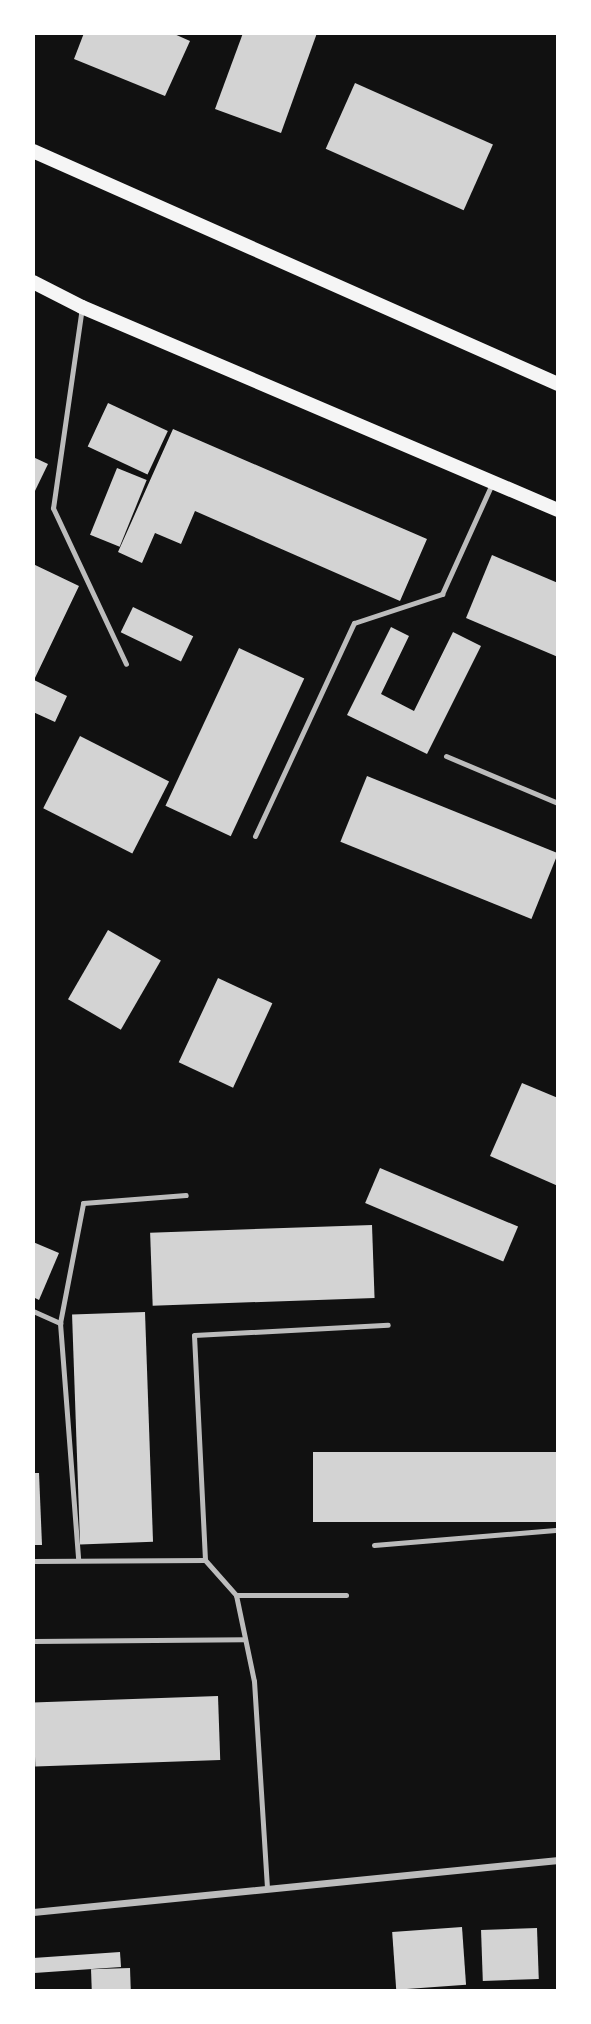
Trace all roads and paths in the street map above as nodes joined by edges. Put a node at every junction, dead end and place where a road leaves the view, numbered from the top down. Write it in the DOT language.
graph roads {
  1 [pos="33,151"];
  2 [pos="33,282"];
  3 [pos="82,307"];
  4 [pos="558,384"];
  5 [pos="493,481"];
  6 [pos="558,510"];
  7 [pos="126,664"];
  8 [pos="446,757"];
  9 [pos="558,803"];
  10 [pos="255,836"];
  11 [pos="186,1195"];
  12 [pos="33,1311"];
  13 [pos="60,1323"];
  14 [pos="388,1325"];
  15 [pos="558,1530"];
  16 [pos="374,1545"];
  17 [pos="78,1559"];
  18 [pos="205,1560"];
  19 [pos="33,1561"];
  20 [pos="236,1595"];
  21 [pos="346,1595"];
  22 [pos="245,1639"];
  23 [pos="33,1641"];
  24 [pos="558,1860"];
  25 [pos="267,1889"];
  26 [pos="33,1912"];
  1 -- 4 [label="main road"];
  2 -- 3 [label="main road"];
  3 -- 5 [label="main road"];
  3 -- 7 [label="lane"];
  5 -- 6 [label="main road"];
  5 -- 10 [label="lane"];
  8 -- 9 [label="lane"];
  11 -- 13 [label="lane"];
  12 -- 13 [label="lane"];
  13 -- 17 [label="lane"];
  14 -- 18 [label="lane"];
  15 -- 16 [label="lane"];
  17 -- 18 [label="lane"];
  17 -- 19 [label="lane"];
  18 -- 20 [label="lane"];
  20 -- 21 [label="lane"];
  20 -- 22 [label="lane"];
  22 -- 23 [label="lane"];
  22 -- 25 [label="lane"];
  24 -- 25 [label="street"];
  25 -- 26 [label="street"];
}
